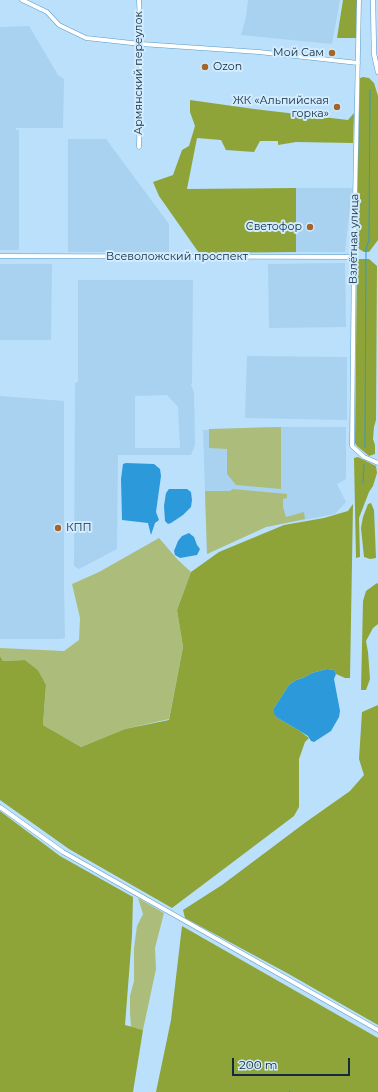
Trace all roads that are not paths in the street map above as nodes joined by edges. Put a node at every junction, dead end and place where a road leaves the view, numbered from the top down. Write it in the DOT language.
graph roads {
  1 [pos="22,0"];
  2 [pos="139,0"];
  3 [pos="359,0"];
  4 [pos="373,0"];
  5 [pos="141,44"];
  6 [pos="358,63"];
  7 [pos="378,72"];
  8 [pos="139,147"];
  9 [pos="0,256"];
  10 [pos="354,257"];
  11 [pos="378,463"];
  12 [pos="0,807"];
  13 [pos="378,1030"];
  1 -- 5 [label="street"];
  2 -- 5 [label="street, Армянский переулок"];
  3 -- 6 [label="street, Взлётная улица"];
  4 -- 7 [label="street"];
  5 -- 6 [label="street"];
  5 -- 8 [label="street, Армянский переулок"];
  6 -- 10 [label="street, Взлётная улица"];
  9 -- 10 [label="street, Всеволожский проспект"];
  10 -- 11 [label="street, Взлётная улица"];
  12 -- 13 [label="street"];
}
